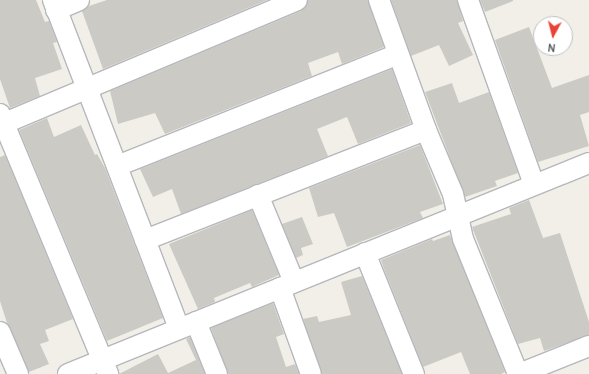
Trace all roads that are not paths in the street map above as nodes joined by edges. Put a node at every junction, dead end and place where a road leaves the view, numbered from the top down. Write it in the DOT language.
graph roads {
  1 [pos="79,0"];
  2 [pos="297,0"];
  3 [pos="379,0"];
  4 [pos="468,0"];
  5 [pos="54,5"];
  6 [pos="398,54"];
  7 [pos="87,88"];
  8 [pos="1,121"];
  9 [pos="426,130"];
  10 [pos="589,163"];
  11 [pos="117,166"];
  12 [pos="534,184"];
  13 [pos="258,195"];
  14 [pos="457,216"];
  15 [pos="145,240"];
  16 [pos="365,253"];
  17 [pos="287,285"];
  18 [pos="188,325"];
  19 [pos="0,332"];
  20 [pos="589,346"];
  21 [pos="105,367"];
  22 [pos="18,374"];
  23 [pos="68,374"];
  24 [pos="217,374"];
  25 [pos="311,374"];
  26 [pos="414,374"];
  27 [pos="519,374"];
  1 -- 5 [label="street"];
  2 -- 7 [label="street"];
  3 -- 6 [label="street"];
  4 -- 12 [label="street"];
  5 -- 7 [label="street"];
  6 -- 9 [label="street"];
  6 -- 11 [label="street"];
  7 -- 8 [label="street"];
  7 -- 11 [label="street"];
  8 -- 21 [label="street"];
  9 -- 13 [label="street"];
  9 -- 14 [label="street"];
  10 -- 12 [label="street"];
  11 -- 15 [label="street"];
  12 -- 14 [label="street"];
  13 -- 15 [label="street"];
  13 -- 17 [label="street"];
  14 -- 16 [label="street"];
  14 -- 27 [label="street"];
  15 -- 18 [label="street"];
  16 -- 17 [label="street"];
  16 -- 26 [label="street"];
  17 -- 18 [label="street"];
  17 -- 25 [label="street"];
  18 -- 21 [label="street"];
  18 -- 24 [label="street"];
  19 -- 22 [label="street"];
  20 -- 27 [label="street"];
  21 -- 23 [label="street"];
}
